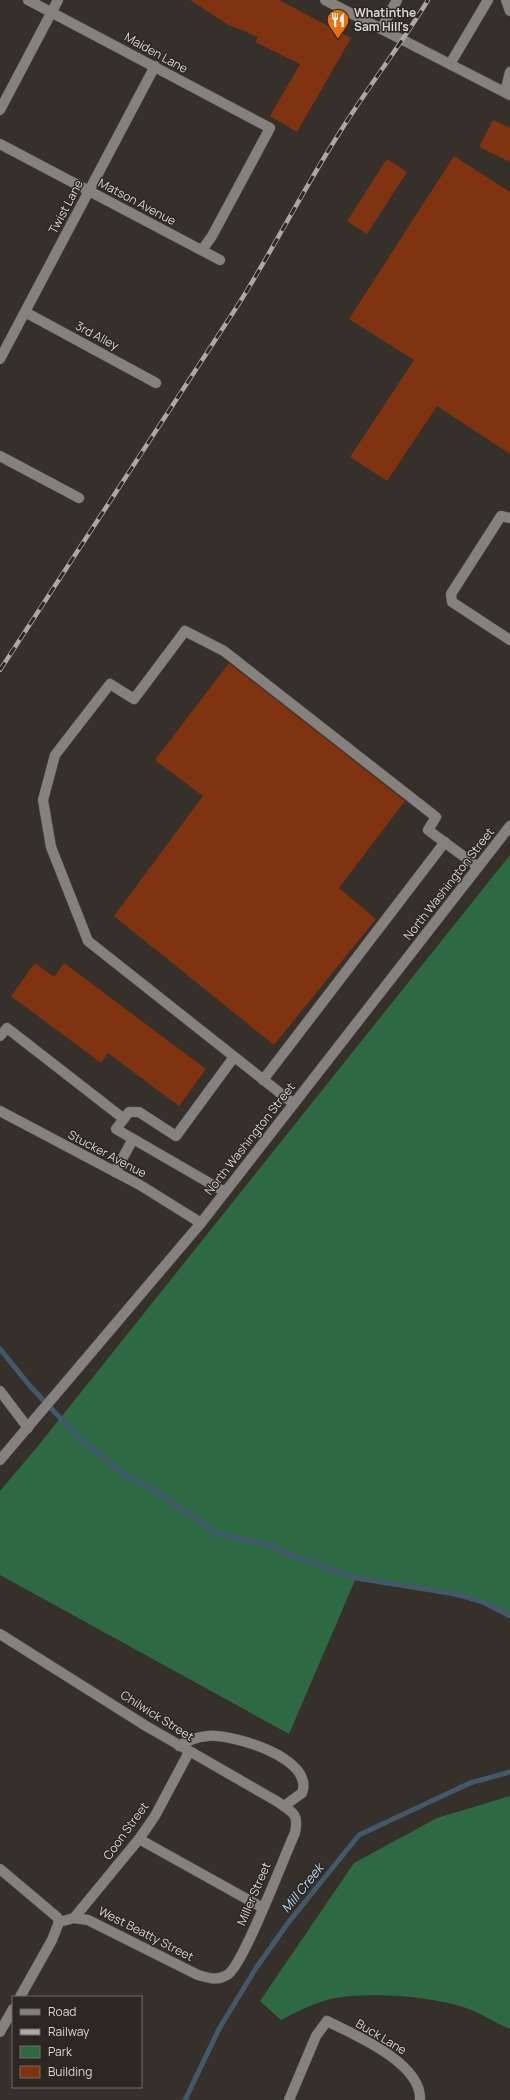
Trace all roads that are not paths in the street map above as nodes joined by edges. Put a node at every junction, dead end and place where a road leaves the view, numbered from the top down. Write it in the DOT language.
graph roads {
  1 [pos="28,0"];
  2 [pos="58,0"];
  3 [pos="324,0"];
  4 [pos="397,0"];
  5 [pos="488,0"];
  6 [pos="506,0"];
  7 [pos="52,11"];
  8 [pos="510,11"];
  9 [pos="381,29"];
  10 [pos="450,64"];
  11 [pos="155,66"];
  12 [pos="510,72"];
  13 [pos="507,94"];
  14 [pos="0,110"];
  15 [pos="0,144"];
  16 [pos="89,191"];
  17 [pos="202,250"];
  18 [pos="220,260"];
  19 [pos="25,312"];
  20 [pos="0,359"];
  21 [pos="156,383"];
  22 [pos="0,456"];
  23 [pos="79,498"];
  24 [pos="510,518"];
  25 [pos="510,640"];
  26 [pos="510,826"];
  27 [pos="445,842"];
  28 [pos="478,867"];
  29 [pos="0,1036"];
  30 [pos="234,1057"];
  31 [pos="263,1080"];
  32 [pos="294,1104"];
  33 [pos="0,1111"];
  34 [pos="124,1119"];
  35 [pos="134,1139"];
  36 [pos="115,1172"];
  37 [pos="224,1192"];
  38 [pos="201,1223"];
  39 [pos="0,1391"];
  40 [pos="28,1428"];
  41 [pos="0,1460"];
  42 [pos="0,1634"];
  43 [pos="179,1746"];
  44 [pos="189,1752"];
  45 [pos="284,1806"];
  46 [pos="298,1820"];
  47 [pos="139,1839"];
  48 [pos="0,1869"];
  49 [pos="263,1908"];
  50 [pos="74,1918"];
  51 [pos="58,1922"];
  52 [pos="228,1975"];
  53 [pos="21,1996"];
  54 [pos="12,2011"];
  55 [pos="0,2032"];
  56 [pos="289,2100"];
  57 [pos="420,2100"];
  1 -- 7 [label="street, Maiden Lane"];
  2 -- 7 [label="street"];
  3 -- 9 [label="street"];
  4 -- 9 [label="street"];
  5 -- 10 [label="street"];
  6 -- 8 [label="street"];
  7 -- 11 [label="street, Maiden Lane"];
  7 -- 14 [label="street"];
  9 -- 10 [label="street"];
  10 -- 13 [label="street"];
  11 -- 16 [label="street, Twist Lane"];
  11 -- 17 [label="street, Maiden Lane"];
  12 -- 13 [label="street"];
  15 -- 16 [label="street, Matson Avenue"];
  16 -- 17 [label="street, Matson Avenue"];
  16 -- 19 [label="street, Twist Lane"];
  17 -- 18 [label="street, Matson Avenue"];
  19 -- 20 [label="street, Twist Lane"];
  19 -- 21 [label="street, 3rd Alley"];
  22 -- 23 [label="street"];
  24 -- 25 [label="street"];
  26 -- 28 [label="street, North Washington Street"];
  27 -- 28 [label="street"];
  27 -- 30 [label="street"];
  27 -- 31 [label="street"];
  28 -- 32 [label="street, North Washington Street"];
  29 -- 34 [label="street"];
  30 -- 31 [label="street"];
  30 -- 34 [label="street"];
  31 -- 32 [label="street"];
  32 -- 37 [label="street, North Washington Street"];
  33 -- 36 [label="street, Stucker Avenue"];
  34 -- 35 [label="street"];
  35 -- 36 [label="street"];
  35 -- 37 [label="street"];
  36 -- 38 [label="street, Stucker Avenue"];
  37 -- 38 [label="street, North Washington Street"];
  38 -- 40 [label="street, North Washington Street"];
  39 -- 40 [label="street"];
  40 -- 41 [label="street, North Washington Street"];
  42 -- 43 [label="street, Chilwick Street"];
  43 -- 44 [label="street, Chilwick Street"];
  43 -- 45 [label="street"];
  44 -- 45 [label="street, Chilwick Street"];
  44 -- 47 [label="street, Coon Street"];
  45 -- 46 [label="street, Chilwick Street"];
  46 -- 49 [label="street, Miller Street"];
  47 -- 49 [label="street"];
  47 -- 50 [label="street, Coon Street"];
  48 -- 51 [label="street"];
  49 -- 52 [label="street, Miller Street"];
  50 -- 51 [label="street, West Beatty Street"];
  50 -- 52 [label="street, West Beatty Street"];
  51 -- 53 [label="street"];
  54 -- 55 [label="street"];
  56 -- 57 [label="street, Buck Lane"];
}
